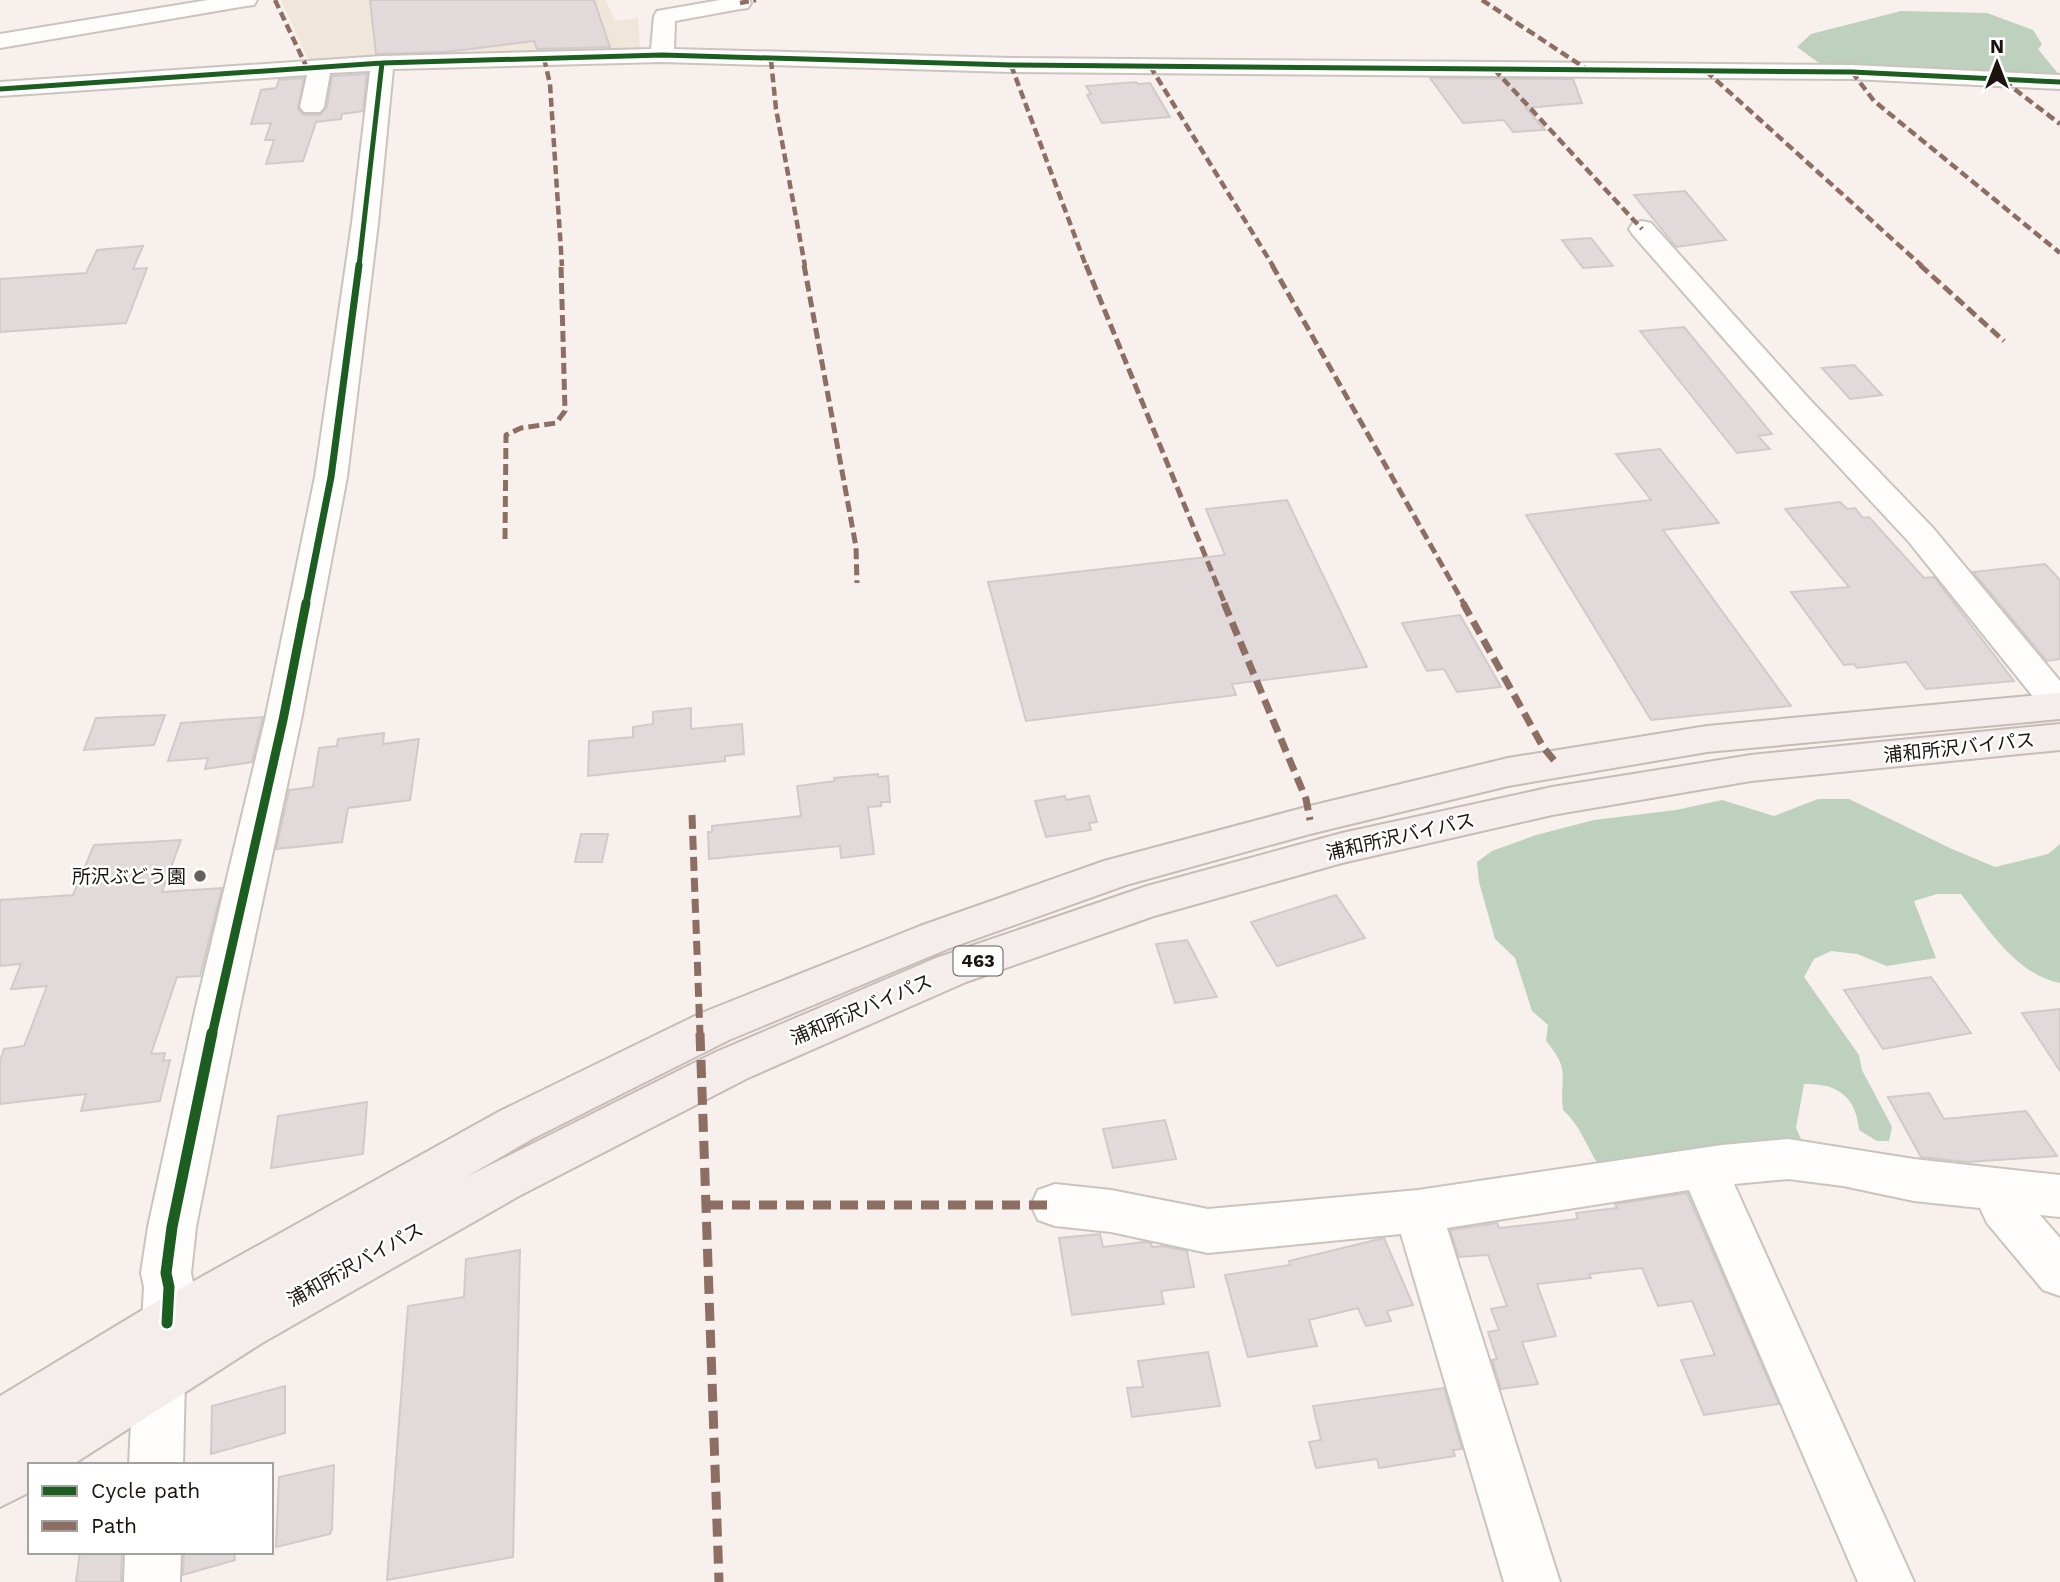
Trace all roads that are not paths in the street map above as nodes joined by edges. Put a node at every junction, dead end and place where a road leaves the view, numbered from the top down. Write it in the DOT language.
graph roads {
  1 [pos="246,0"];
  2 [pos="740,3"];
  3 [pos="0,41"];
  4 [pos="662,55"];
  5 [pos="382,63"];
  6 [pos="320,67"];
  7 [pos="2060,82"];
  8 [pos="0,89"];
  9 [pos="312,107"];
  10 [pos="1642,229"];
  11 [pos="2060,705"];
  12 [pos="2060,737"];
  13 [pos="1703,1168"];
  14 [pos="1994,1188"];
  15 [pos="2060,1196"];
  16 [pos="1055,1205"];
  17 [pos="1418,1211"];
  18 [pos="2060,1274"];
  19 [pos="167,1323"];
  20 [pos="159,1380"];
  21 [pos="0,1425"];
  22 [pos="156,1463"];
  23 [pos="0,1480"];
  24 [pos="153,1554"];
  25 [pos="152,1582"];
  26 [pos="1532,1582"];
  27 [pos="1886,1582"];
  1 -- 3 [label="street"];
  2 -- 4 [label="street"];
  4 -- 5 [label="street"];
  4 -- 7 [label="street"];
  5 -- 6 [label="street"];
  5 -- 19 [label="street"];
  6 -- 8 [label="street"];
  6 -- 9 [label="street"];
  10 -- 11 [label="street"];
  11 -- 19 [label="highway, 浦和所沢バイパス / 463"];
  12 -- 20 [label="highway, 浦和所沢バイパス / 463"];
  13 -- 14 [label="street"];
  13 -- 17 [label="street"];
  13 -- 27 [label="street"];
  14 -- 15 [label="street"];
  14 -- 18 [label="street"];
  16 -- 17 [label="street"];
  17 -- 26 [label="street"];
  19 -- 21 [label="highway, 浦和所沢バイパス / 463"];
  20 -- 22 [label="street"];
  20 -- 23 [label="highway, 浦和所沢バイパス / 463"];
  24 -- 25 [label="street"];
}
